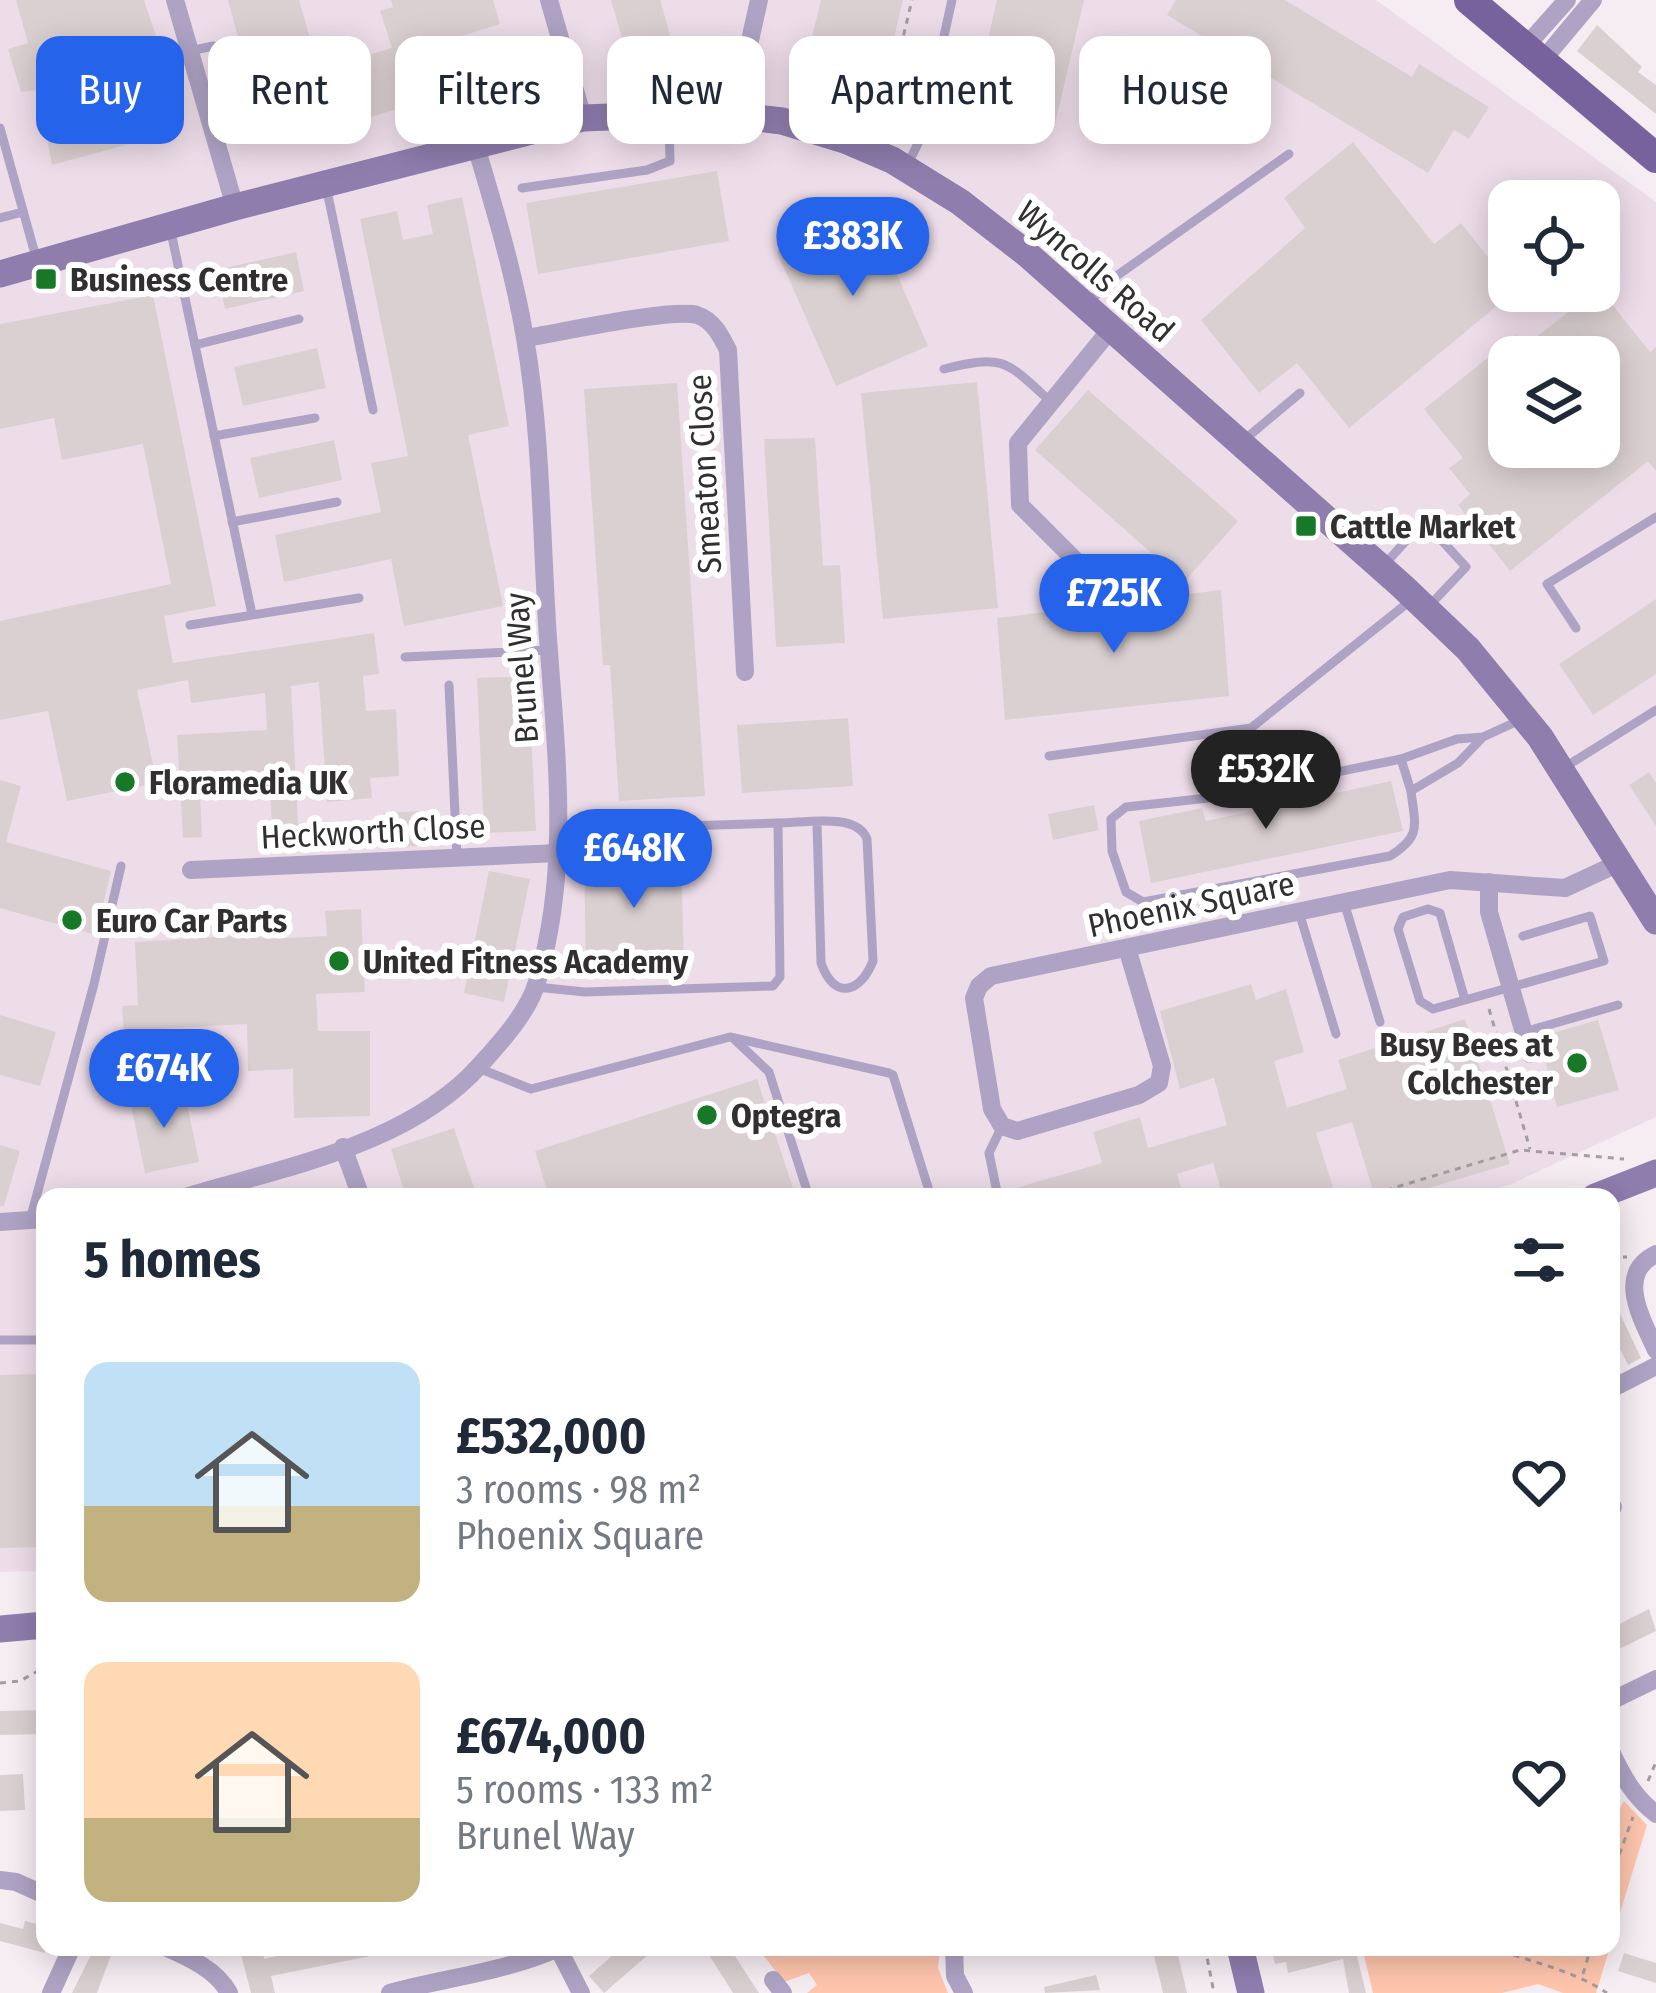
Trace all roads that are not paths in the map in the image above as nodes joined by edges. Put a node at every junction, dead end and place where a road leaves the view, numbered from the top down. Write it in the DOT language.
graph roads {
  1 [pos="175,0"];
  2 [pos="549,0"];
  3 [pos="759,0"];
  4 [pos="952,0"];
  5 [pos="1468,0"];
  6 [pos="1567,0"];
  7 [pos="1594,0"];
  8 [pos="559,36"];
  9 [pos="751,36"];
  10 [pos="1534,54"];
  11 [pos="607,117"];
  12 [pos="583,118"];
  13 [pos="765,119"];
  14 [pos="1,135"];
  15 [pos="471,144"];
  16 [pos="475,144"];
  17 [pos="669,144"];
  18 [pos="1289,154"];
  19 [pos="1656,158"];
  20 [pos="906,169"];
  21 [pos="325,183"];
  22 [pos="523,188"];
  23 [pos="236,207"];
  24 [pos="23,212"];
  25 [pos="0,218"];
  26 [pos="170,226"];
  27 [pos="38,263"];
  28 [pos="0,274"];
  29 [pos="1084,307"];
  30 [pos="299,319"];
  31 [pos="1110,330"];
  32 [pos="526,338"];
  33 [pos="195,345"];
  34 [pos="944,369"];
  35 [pos="1300,392"];
  36 [pos="1051,402"];
  37 [pos="373,410"];
  38 [pos="316,418"];
  39 [pos="214,436"];
  40 [pos="1240,444"];
  41 [pos="337,502"];
  42 [pos="1656,517"];
  43 [pos="232,522"];
  44 [pos="1082,567"];
  45 [pos="1382,568"];
  46 [pos="358,598"];
  47 [pos="1420,603"];
  48 [pos="252,614"];
  49 [pos="190,625"];
  50 [pos="1576,628"];
  51 [pos="549,650"];
  52 [pos="405,657"];
  53 [pos="745,672"];
  54 [pos="448,685"];
  55 [pos="1656,710"];
  56 [pos="1525,718"];
  57 [pos="1483,736"];
  58 [pos="1049,756"];
  59 [pos="1401,759"];
  60 [pos="1561,770"];
  61 [pos="1411,791"];
  62 [pos="778,824"];
  63 [pos="817,824"];
  64 [pos="558,830"];
  65 [pos="558,853"];
  66 [pos="457,857"];
  67 [pos="1621,862"];
  68 [pos="121,866"];
  69 [pos="191,870"];
  70 [pos="1489,882"];
  71 [pos="1344,902"];
  72 [pos="1299,912"];
  73 [pos="1656,919"];
  74 [pos="1523,936"];
  75 [pos="1127,948"];
  76 [pos="536,987"];
  77 [pos="1511,988"];
  78 [pos="1466,1000"];
  79 [pos="1618,1005"];
  80 [pos="1380,1022"];
  81 [pos="1524,1032"];
  82 [pos="1336,1034"];
  83 [pos="730,1036"];
  84 [pos="1530,1054"];
  85 [pos="478,1068"];
  86 [pos="1002,1126"];
  87 [pos="343,1147"];
  88 [pos="1643,1168"];
  89 [pos="46,1188"];
  90 [pos="213,1188"];
  91 [pos="358,1188"];
  92 [pos="806,1188"];
  93 [pos="928,1188"];
  94 [pos="996,1188"];
  95 [pos="1610,1188"];
  96 [pos="36,1220"];
  97 [pos="0,1222"];
  98 [pos="1656,1254"];
  99 [pos="0,1340"];
  100 [pos="36,1340"];
  101 [pos="1656,1350"];
  102 [pos="1656,1366"];
  103 [pos="1620,1384"];
  104 [pos="36,1626"];
  105 [pos="0,1629"];
  106 [pos="1656,1678"];
  107 [pos="1620,1696"];
  108 [pos="1620,1769"];
  109 [pos="1656,1814"];
  110 [pos="0,1880"];
  111 [pos="36,1891"];
  112 [pos="68,1956"];
  113 [pos="199,1956"];
  114 [pos="537,1956"];
  115 [pos="563,1956"];
  116 [pos="954,1956"];
  117 [pos="1242,1956"];
  118 [pos="52,1993"];
  119 [pos="230,1993"];
  120 [pos="390,1993"];
  121 [pos="581,1993"];
  122 [pos="964,1993"];
  123 [pos="1251,1993"];
  1 -- 23 [label="street"];
  2 -- 8 [label="street"];
  3 -- 9 [label="street"];
  4 -- 20 [label="lane"];
  5 -- 10 [label="main road"];
  6 -- 10 [label="street"];
  7 -- 10 [label="street"];
  10 -- 19 [label="main road"];
  11 -- 12 [label="street, Wyncolls Road"];
  13 -- 20 [label="street, Wyncolls Road"];
  14 -- 24 [label="lane"];
  15 -- 21 [label="street, Wyncolls Road"];
  16 -- 32 [label="street, Brunel Way"];
  17 -- 22 [label="lane"];
  18 -- 29 [label="lane"];
  20 -- 29 [label="street, Wyncolls Road"];
  21 -- 23 [label="street, Wyncolls Road"];
  21 -- 37 [label="lane"];
  23 -- 26 [label="street, Wyncolls Road"];
  24 -- 25 [label="lane"];
  24 -- 27 [label="lane"];
  26 -- 27 [label="street, Wyncolls Road"];
  26 -- 33 [label="lane"];
  27 -- 28 [label="street, Wyncolls Road"];
  29 -- 31 [label="street, Wyncolls Road"];
  30 -- 33 [label="lane"];
  31 -- 36 [label="street"];
  31 -- 40 [label="street, Wyncolls Road"];
  32 -- 51 [label="street, Brunel Way"];
  32 -- 53 [label="street, Smeaton Close"];
  33 -- 39 [label="lane"];
  34 -- 36 [label="lane"];
  35 -- 40 [label="lane"];
  36 -- 44 [label="street"];
  38 -- 39 [label="lane"];
  39 -- 43 [label="lane"];
  40 -- 45 [label="street, Wyncolls Road"];
  41 -- 43 [label="lane"];
  42 -- 50 [label="lane"];
  43 -- 48 [label="lane"];
  45 -- 47 [label="street, Wyncolls Road"];
  45 -- 47 [label="lane"];
  46 -- 48 [label="lane"];
  47 -- 56 [label="street, Wyncolls Road"];
  47 -- 58 [label="lane"];
  48 -- 49 [label="lane"];
  51 -- 52 [label="lane"];
  51 -- 64 [label="street, Brunel Way"];
  54 -- 66 [label="lane"];
  55 -- 60 [label="lane"];
  56 -- 57 [label="lane"];
  56 -- 60 [label="street, Wyncolls Road"];
  57 -- 59 [label="lane"];
  57 -- 61 [label="lane"];
  59 -- 61 [label="lane"];
  59 -- 61 [label="lane"];
  60 -- 67 [label="street, Wyncolls Road"];
  62 -- 63 [label="lane"];
  62 -- 64 [label="lane"];
  62 -- 76 [label="lane"];
  63 -- 63 [label="lane"];
  64 -- 65 [label="street, Brunel Way"];
  65 -- 66 [label="street, Heckworth Close"];
  65 -- 76 [label="street, Brunel Way"];
  66 -- 69 [label="street, Heckworth Close"];
  67 -- 70 [label="street, Phoenix Square"];
  67 -- 73 [label="street, Wyncolls Road"];
  68 -- 89 [label="lane"];
  70 -- 71 [label="street, Phoenix Square"];
  70 -- 77 [label="street"];
  71 -- 72 [label="street, Phoenix Square"];
  71 -- 80 [label="lane"];
  72 -- 75 [label="street, Phoenix Square"];
  72 -- 82 [label="lane"];
  74 -- 77 [label="lane"];
  75 -- 86 [label="street, Phoenix Square"];
  75 -- 86 [label="street"];
  76 -- 85 [label="street, Brunel Way"];
  77 -- 78 [label="lane"];
  77 -- 81 [label="street"];
  78 -- 78 [label="lane"];
  79 -- 81 [label="lane"];
  81 -- 84 [label="street"];
  83 -- 85 [label="lane"];
  83 -- 92 [label="lane"];
  83 -- 93 [label="lane"];
  85 -- 87 [label="street, Brunel Way"];
  86 -- 94 [label="lane"];
  87 -- 90 [label="street, Brunel Way"];
  87 -- 91 [label="street"];
  88 -- 95 [label="street"];
  96 -- 97 [label="street"];
  98 -- 101 [label="street"];
  99 -- 100 [label="lane"];
  102 -- 103 [label="street"];
  104 -- 105 [label="street"];
  106 -- 107 [label="street"];
  108 -- 109 [label="street"];
  110 -- 111 [label="street"];
  112 -- 118 [label="street"];
  113 -- 119 [label="street"];
  114 -- 120 [label="street"];
  115 -- 121 [label="street"];
  116 -- 122 [label="street"];
  117 -- 123 [label="street"];
}
